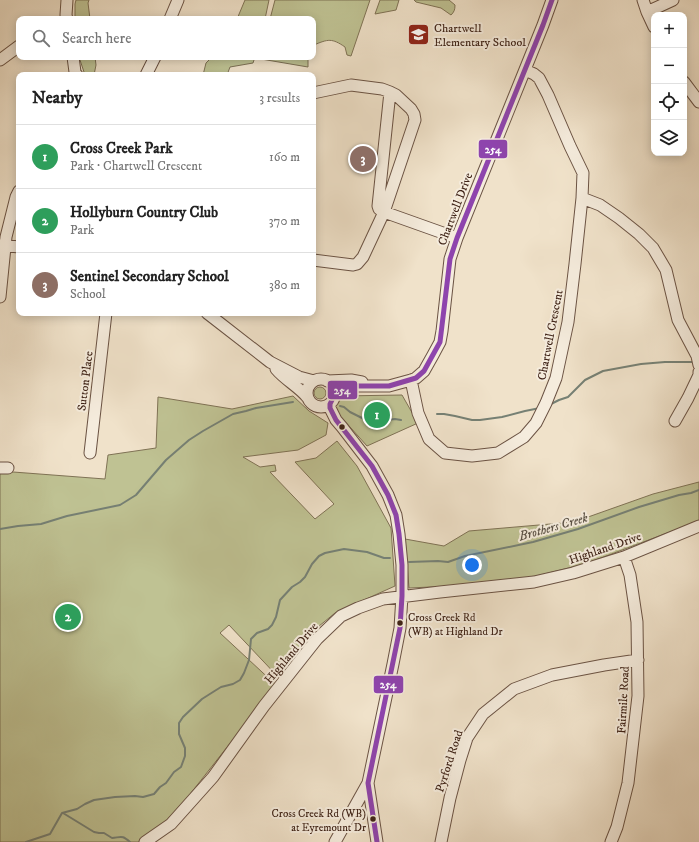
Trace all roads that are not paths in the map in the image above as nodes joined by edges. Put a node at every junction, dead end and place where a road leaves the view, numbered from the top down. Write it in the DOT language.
graph roads {
  1 [pos="67,0"];
  2 [pos="178,0"];
  3 [pos="552,0"];
  4 [pos="643,0"];
  5 [pos="673,0"];
  6 [pos="647,12"];
  7 [pos="66,16"];
  8 [pos="171,16"];
  9 [pos="651,21"];
  10 [pos="16,48"];
  11 [pos="0,60"];
  12 [pos="73,60"];
  13 [pos="154,60"];
  14 [pos="524,70"];
  15 [pos="75,72"];
  16 [pos="148,72"];
  17 [pos="686,84"];
  18 [pos="316,92"];
  19 [pos="390,92"];
  20 [pos="699,102"];
  21 [pos="16,197"];
  22 [pos="582,198"];
  23 [pos="384,212"];
  24 [pos="457,238"];
  25 [pos="3,245"];
  26 [pos="16,247"];
  27 [pos="316,260"];
  28 [pos="0,297"];
  29 [pos="106,316"];
  30 [pos="212,316"];
  31 [pos="270,362"];
  32 [pos="699,365"];
  33 [pos="699,372"];
  34 [pos="411,380"];
  35 [pos="314,381"];
  36 [pos="327,381"];
  37 [pos="376,386"];
  38 [pos="308,397"];
  39 [pos="332,400"];
  40 [pos="317,406"];
  41 [pos="336,420"];
  42 [pos="675,421"];
  43 [pos="90,452"];
  44 [pos="699,526"];
  45 [pos="624,557"];
  46 [pos="402,596"];
  47 [pos="638,660"];
  48 [pos="368,783"];
  49 [pos="145,842"];
  50 [pos="335,842"];
  51 [pos="377,842"];
  52 [pos="441,842"];
  53 [pos="611,842"];
  1 -- 7 [label="street"];
  2 -- 8 [label="street"];
  3 -- 14 [label="street, Chartwell Drive"];
  4 -- 6 [label="street"];
  5 -- 6 [label="street"];
  6 -- 9 [label="street"];
  10 -- 11 [label="street"];
  12 -- 15 [label="street"];
  13 -- 16 [label="street"];
  14 -- 22 [label="street, Chartwell Crescent"];
  14 -- 24 [label="street, Chartwell Drive"];
  17 -- 20 [label="street"];
  18 -- 19 [label="street"];
  19 -- 23 [label="street"];
  19 -- 23 [label="street"];
  21 -- 25 [label="street"];
  22 -- 32 [label="street"];
  22 -- 34 [label="street, Chartwell Crescent"];
  23 -- 24 [label="street"];
  23 -- 27 [label="street"];
  24 -- 34 [label="street, Chartwell Drive"];
  25 -- 26 [label="street"];
  25 -- 28 [label="street"];
  29 -- 43 [label="street, Sutton Place"];
  30 -- 31 [label="street"];
  31 -- 35 [label="street"];
  31 -- 38 [label="street"];
  33 -- 42 [label="street"];
  34 -- 37 [label="street"];
  35 -- 36 [label="street"];
  35 -- 38 [label="street"];
  36 -- 37 [label="street"];
  36 -- 39 [label="street"];
  37 -- 39 [label="street"];
  38 -- 40 [label="street"];
  39 -- 40 [label="street"];
  39 -- 41 [label="street"];
  40 -- 41 [label="street"];
  41 -- 46 [label="street"];
  44 -- 45 [label="street, Highland Drive"];
  45 -- 46 [label="street, Highland Drive"];
  45 -- 47 [label="street, Fairmile Road"];
  46 -- 48 [label="street"];
  46 -- 49 [label="street, Highland Drive"];
  47 -- 52 [label="street, Pyrford Road"];
  47 -- 53 [label="street, Fairmile Road"];
  48 -- 50 [label="street"];
  48 -- 51 [label="street"];
}
